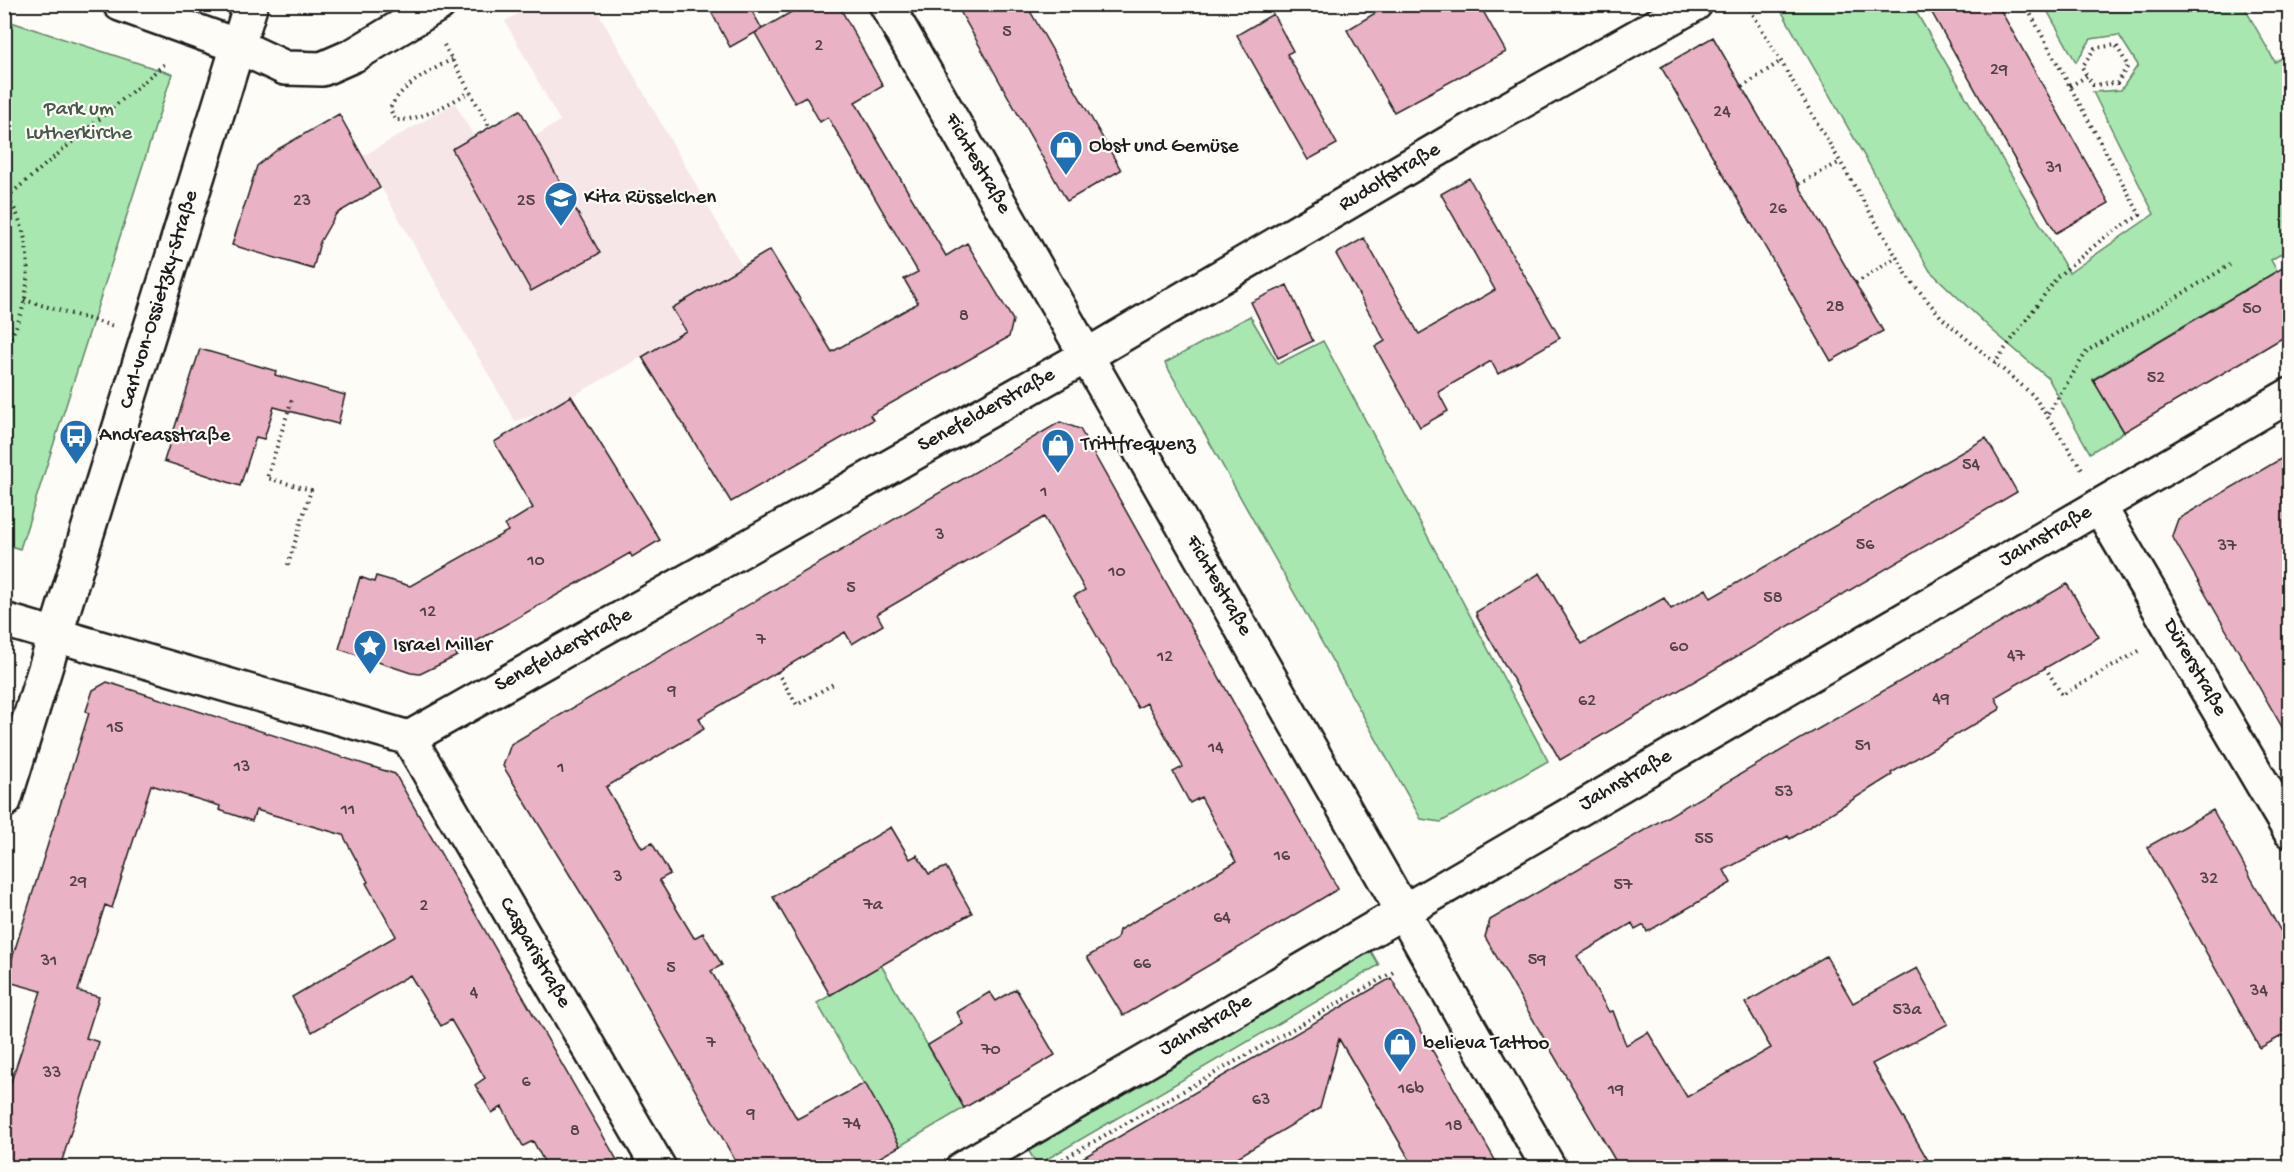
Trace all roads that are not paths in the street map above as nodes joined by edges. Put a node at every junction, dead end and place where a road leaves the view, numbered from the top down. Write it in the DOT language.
graph roads {
  1 [pos="120,4"];
  2 [pos="251,4"];
  3 [pos="439,4"];
  4 [pos="886,4"];
  5 [pos="1695,4"];
  6 [pos="238,46"];
  7 [pos="1086,356"];
  8 [pos="2289,395"];
  9 [pos="2101,505"];
  10 [pos="4,620"];
  11 [pos="56,636"];
  12 [pos="409,738"];
  13 [pos="4,801"];
  14 [pos="2289,831"];
  15 [pos="1403,911"];
  16 [pos="659,1167"];
  17 [pos="963,1167"];
  18 [pos="1549,1167"];
  1 -- 6 [label="street"];
  2 -- 6 [label="street, Carl-von-Ossietzky-Straße"];
  3 -- 6 [label="street"];
  4 -- 7 [label="street, Fichtestraße"];
  5 -- 7 [label="street, Rudolfstraße"];
  6 -- 11 [label="street, Carl-von-Ossietzky-Straße"];
  7 -- 12 [label="street, Senefelderstraße"];
  7 -- 15 [label="street, Fichtestraße"];
  8 -- 9 [label="street, Jahnstraße"];
  9 -- 14 [label="street, Dürerstraße"];
  9 -- 15 [label="street, Jahnstraße"];
  10 -- 11 [label="street"];
  11 -- 12 [label="street"];
  11 -- 13 [label="street, Carl-von-Ossietzky-Straße"];
  12 -- 16 [label="street, Casparistraße"];
  15 -- 17 [label="street, Jahnstraße"];
  15 -- 18 [label="street, Fichtestraße"];
}
